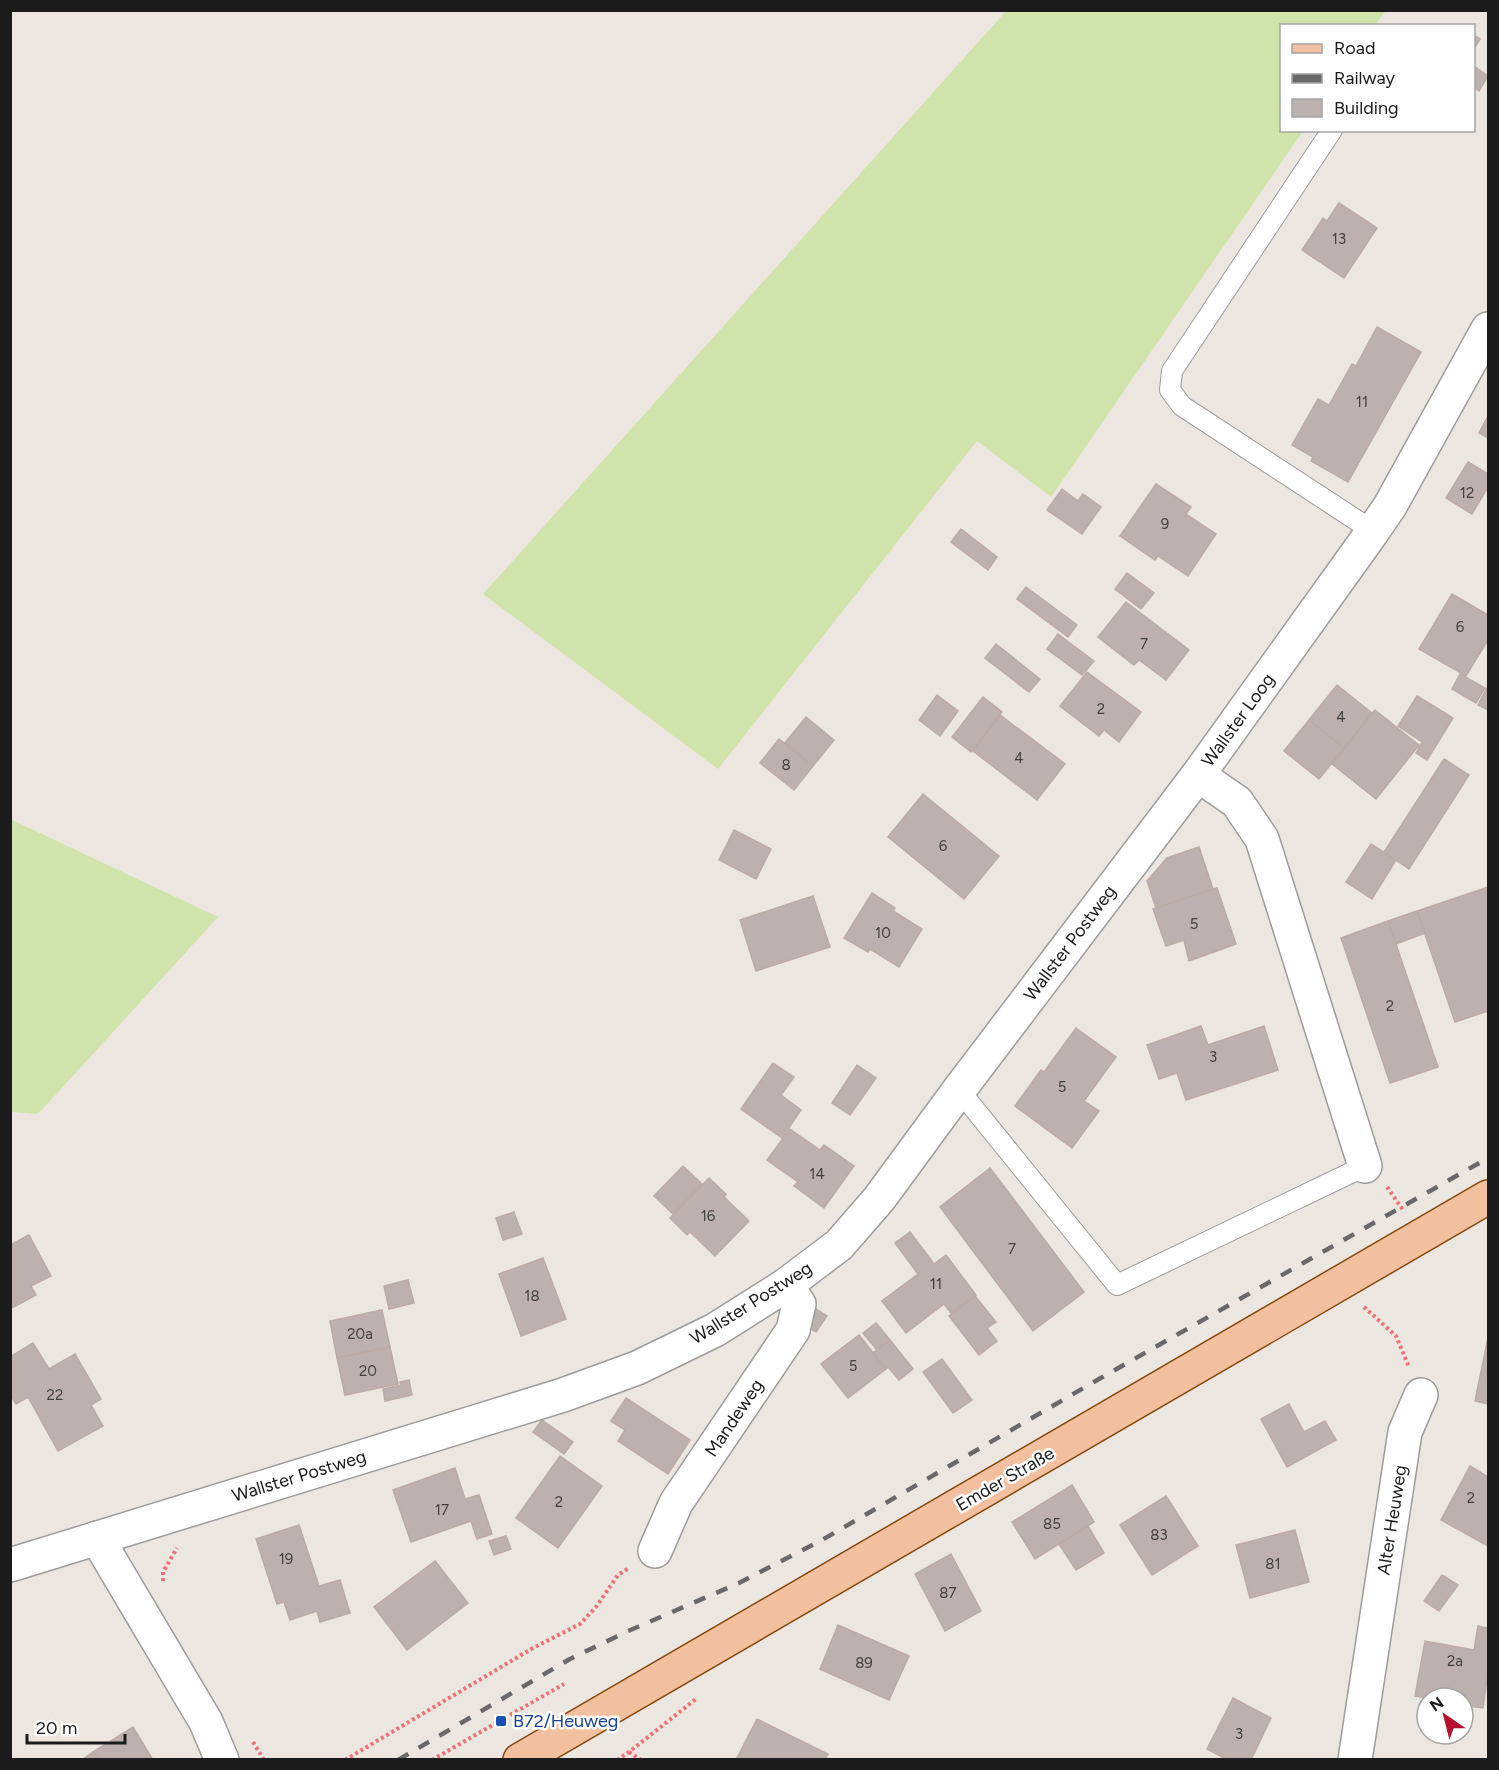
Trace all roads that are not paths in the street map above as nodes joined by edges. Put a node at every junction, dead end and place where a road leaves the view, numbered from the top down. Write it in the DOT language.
graph roads {
  1 [pos="1331,132"];
  2 [pos="1488,329"];
  3 [pos="1373,531"];
  4 [pos="1198,775"];
  5 [pos="959,1090"];
  6 [pos="1365,1166"];
  7 [pos="1488,1197"];
  8 [pos="786,1286"];
  9 [pos="1421,1395"];
  10 [pos="97,1538"];
  11 [pos="655,1551"];
  12 [pos="10,1565"];
  13 [pos="206,1722"];
  14 [pos="247,1749"];
  15 [pos="222,1760"];
  16 [pos="520,1760"];
  17 [pos="1355,1760"];
  1 -- 3 [label="lane"];
  2 -- 3 [label="street, Wallster Loog"];
  3 -- 4 [label="street, Wallster Loog"];
  4 -- 5 [label="street, Wallster Postweg"];
  4 -- 6 [label="street, Wallster Loog"];
  5 -- 6 [label="lane"];
  5 -- 8 [label="street, Wallster Postweg"];
  7 -- 16 [label="main road, Emder Straße"];
  8 -- 10 [label="street, Wallster Postweg"];
  8 -- 11 [label="street, Mandeweg"];
  9 -- 17 [label="street, Alter Heuweg"];
  10 -- 12 [label="street, Wallster Postweg"];
  10 -- 13 [label="street"];
  13 -- 14 [label="street"];
  13 -- 15 [label="street"];
}
